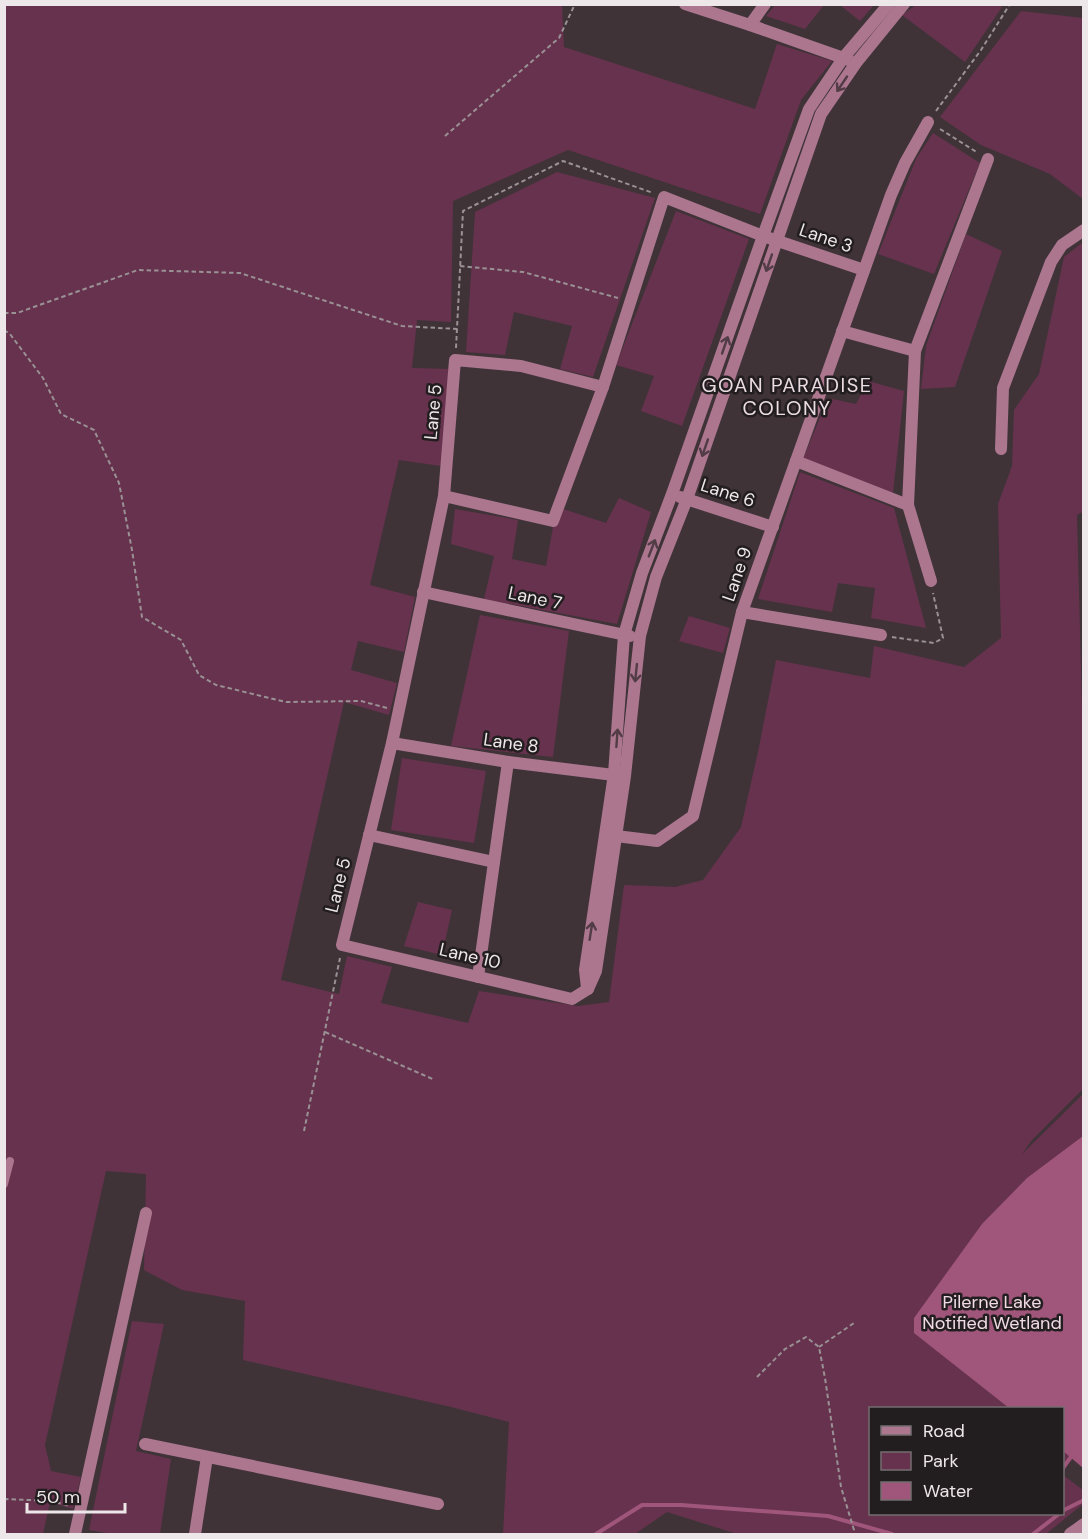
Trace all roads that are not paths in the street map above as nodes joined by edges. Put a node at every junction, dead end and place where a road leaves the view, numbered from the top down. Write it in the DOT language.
graph roads {
  1 [pos="685,4"];
  2 [pos="765,4"];
  3 [pos="889,4"];
  4 [pos="904,4"];
  5 [pos="750,25"];
  6 [pos="844,57"];
  7 [pos="855,63"];
  8 [pos="928,122"];
  9 [pos="988,159"];
  10 [pos="1083,230"];
  11 [pos="763,236"];
  12 [pos="777,240"];
  13 [pos="864,270"];
  14 [pos="842,331"];
  15 [pos="915,351"];
  16 [pos="603,387"];
  17 [pos="1001,449"];
  18 [pos="796,461"];
  19 [pos="672,494"];
  20 [pos="444,496"];
  21 [pos="687,499"];
  22 [pos="908,505"];
  23 [pos="773,527"];
  24 [pos="931,581"];
  25 [pos="423,592"];
  26 [pos="742,612"];
  27 [pos="624,635"];
  28 [pos="880,635"];
  29 [pos="639,636"];
  30 [pos="392,743"];
  31 [pos="508,762"];
  32 [pos="620,775"];
  33 [pos="369,835"];
  34 [pos="616,836"];
  35 [pos="494,862"];
  36 [pos="342,945"];
  37 [pos="478,976"];
  38 [pos="588,989"];
  39 [pos="10,1161"];
  40 [pos="4,1184"];
  41 [pos="146,1213"];
  42 [pos="145,1444"];
  43 [pos="207,1457"];
  44 [pos="438,1504"];
  45 [pos="1083,1524"];
  46 [pos="75,1534"];
  47 [pos="195,1534"];
  48 [pos="1070,1534"];
  1 -- 5 [label="street"];
  2 -- 5 [label="street"];
  3 -- 6 [label="street"];
  4 -- 7 [label="street"];
  5 -- 6 [label="street"];
  6 -- 7 [label="street"];
  6 -- 11 [label="street"];
  7 -- 12 [label="street, one-way"];
  8 -- 13 [label="street, Lane 9"];
  9 -- 15 [label="street"];
  10 -- 17 [label="street"];
  11 -- 12 [label="street"];
  11 -- 16 [label="street"];
  19 -- 11 [label="street, one-way"];
  12 -- 13 [label="street, Lane 3"];
  12 -- 21 [label="street, one-way"];
  13 -- 14 [label="street, Lane 9"];
  14 -- 15 [label="street"];
  14 -- 18 [label="street, Lane 9"];
  15 -- 22 [label="street"];
  16 -- 20 [label="street"];
  16 -- 20 [label="street, Lane 5"];
  18 -- 22 [label="street"];
  18 -- 23 [label="street, Lane 9"];
  19 -- 21 [label="street, Lane 6"];
  27 -- 19 [label="street, one-way"];
  20 -- 25 [label="street, Lane 5"];
  21 -- 23 [label="street, Lane 6"];
  21 -- 29 [label="street"];
  22 -- 24 [label="street"];
  23 -- 26 [label="street, Lane 9"];
  25 -- 27 [label="street, Lane 7"];
  25 -- 30 [label="street, Lane 5"];
  26 -- 28 [label="street"];
  26 -- 34 [label="street, Lane 9"];
  27 -- 29 [label="street, Lane 7"];
  32 -- 27 [label="street, one-way"];
  29 -- 32 [label="street, one-way"];
  30 -- 31 [label="street, Lane 8"];
  30 -- 33 [label="street, Lane 5"];
  31 -- 32 [label="street, Lane 8"];
  31 -- 35 [label="street"];
  32 -- 34 [label="street"];
  38 -- 32 [label="street, one-way"];
  33 -- 35 [label="street"];
  33 -- 36 [label="street, Lane 5"];
  34 -- 38 [label="street"];
  35 -- 37 [label="street"];
  36 -- 37 [label="street, Lane 10"];
  37 -- 38 [label="street, Lane 10"];
  39 -- 40 [label="lane"];
  41 -- 46 [label="street"];
  42 -- 43 [label="street"];
  43 -- 44 [label="street"];
  43 -- 47 [label="street"];
  45 -- 48 [label="street"];
}
